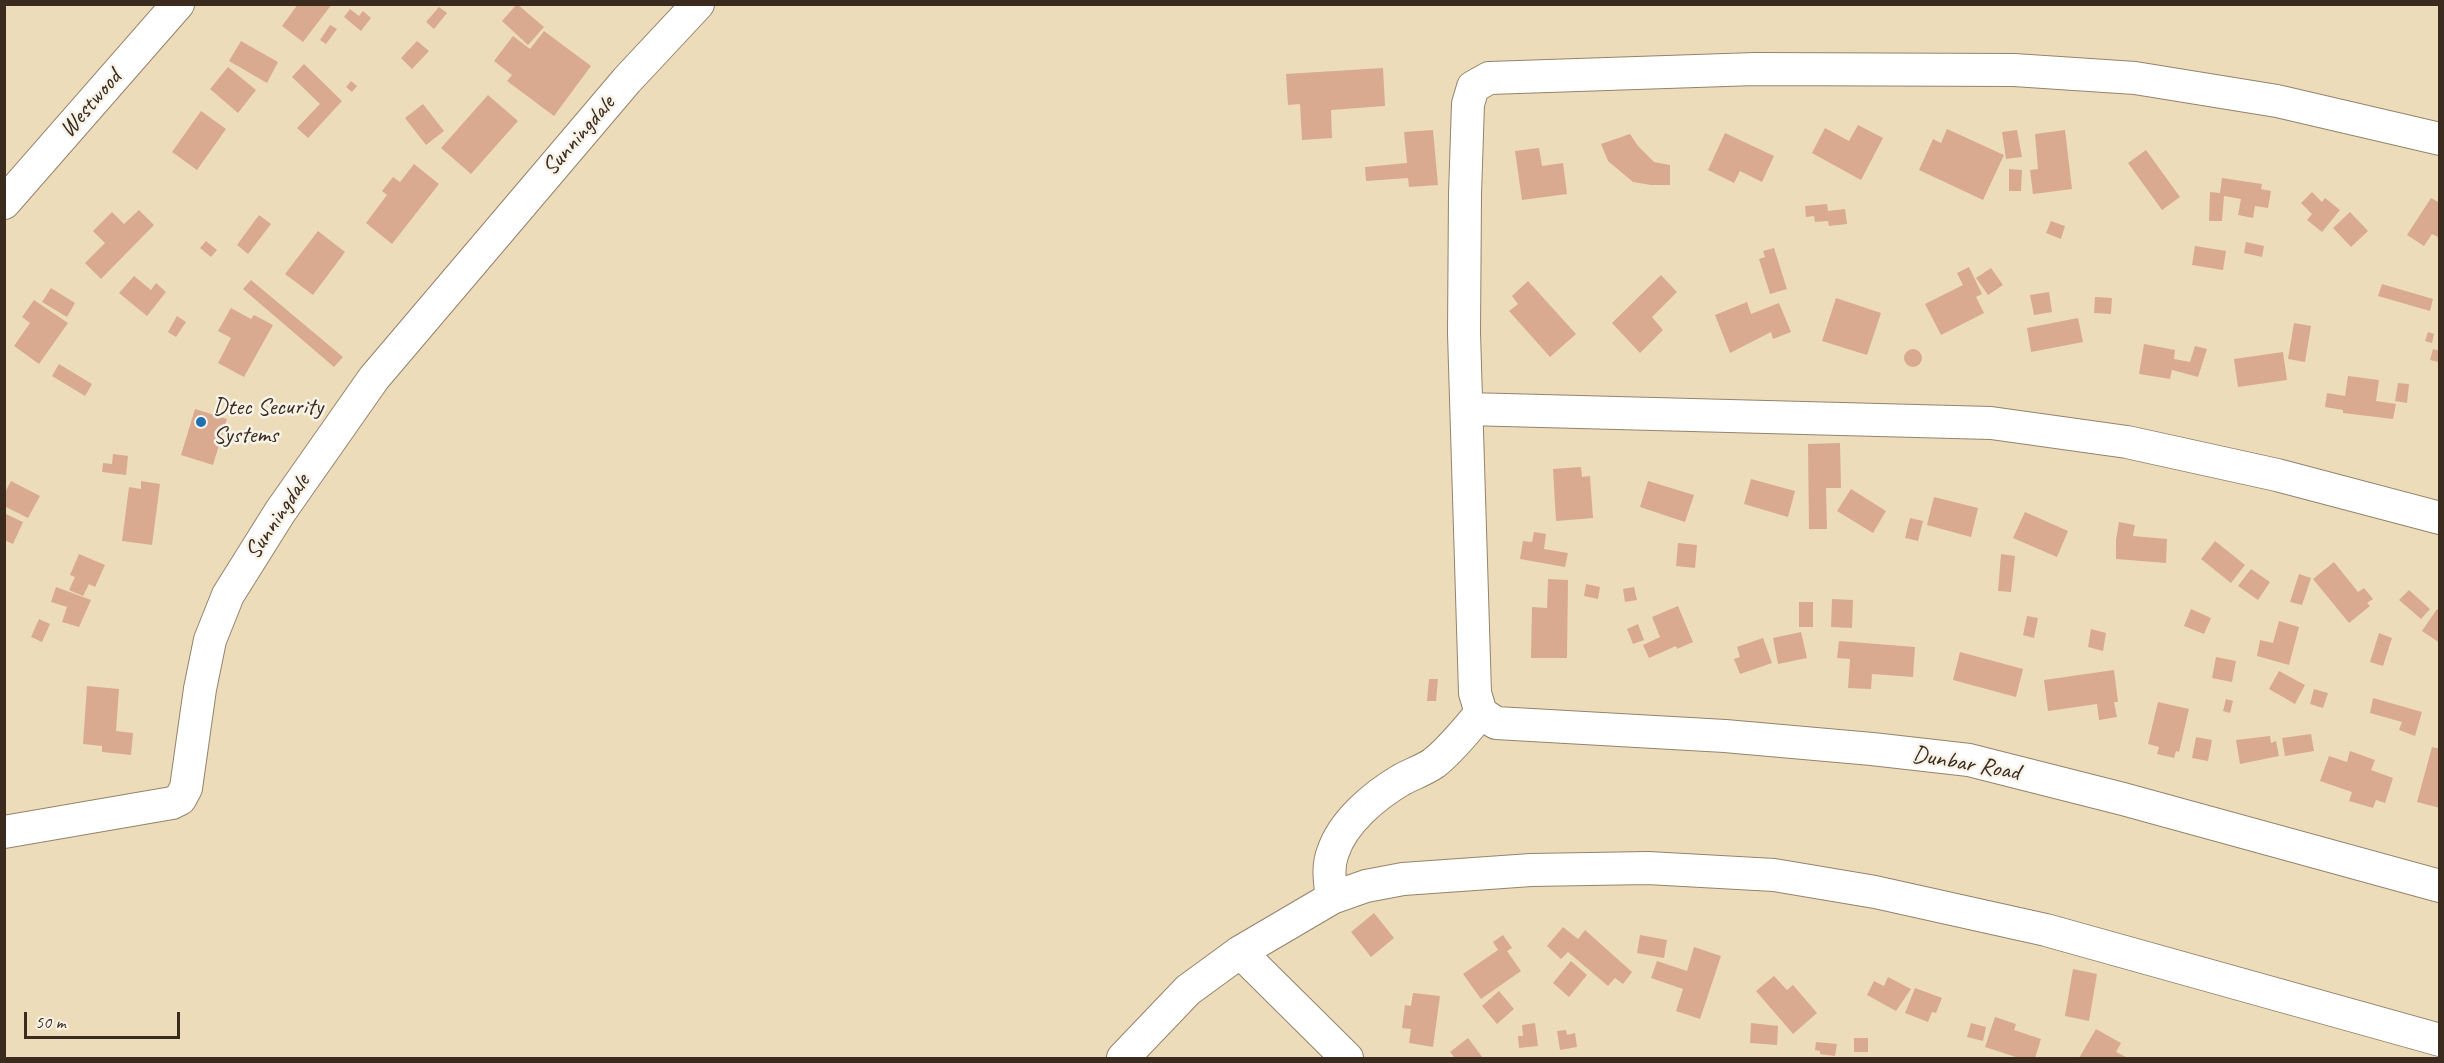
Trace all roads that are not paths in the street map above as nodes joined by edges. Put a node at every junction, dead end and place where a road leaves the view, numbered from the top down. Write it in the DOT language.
graph roads {
  1 [pos="178,4"];
  2 [pos="699,4"];
  3 [pos="2439,139"];
  4 [pos="4,203"];
  5 [pos="1467,409"];
  6 [pos="2439,518"];
  7 [pos="1481,713"];
  8 [pos="4,832"];
  9 [pos="2439,886"];
  10 [pos="1332,898"];
  11 [pos="1240,952"];
  12 [pos="2439,1041"];
  13 [pos="1123,1059"];
  14 [pos="1347,1059"];
  1 -- 4 [label="street, Westwood"];
  2 -- 8 [label="street, Sunningdale"];
  3 -- 5 [label="street"];
  5 -- 6 [label="street"];
  5 -- 7 [label="street"];
  7 -- 9 [label="street, Dunbar Road"];
  7 -- 10 [label="street"];
  10 -- 11 [label="street"];
  10 -- 12 [label="street"];
  11 -- 13 [label="street"];
  11 -- 14 [label="street"];
}
